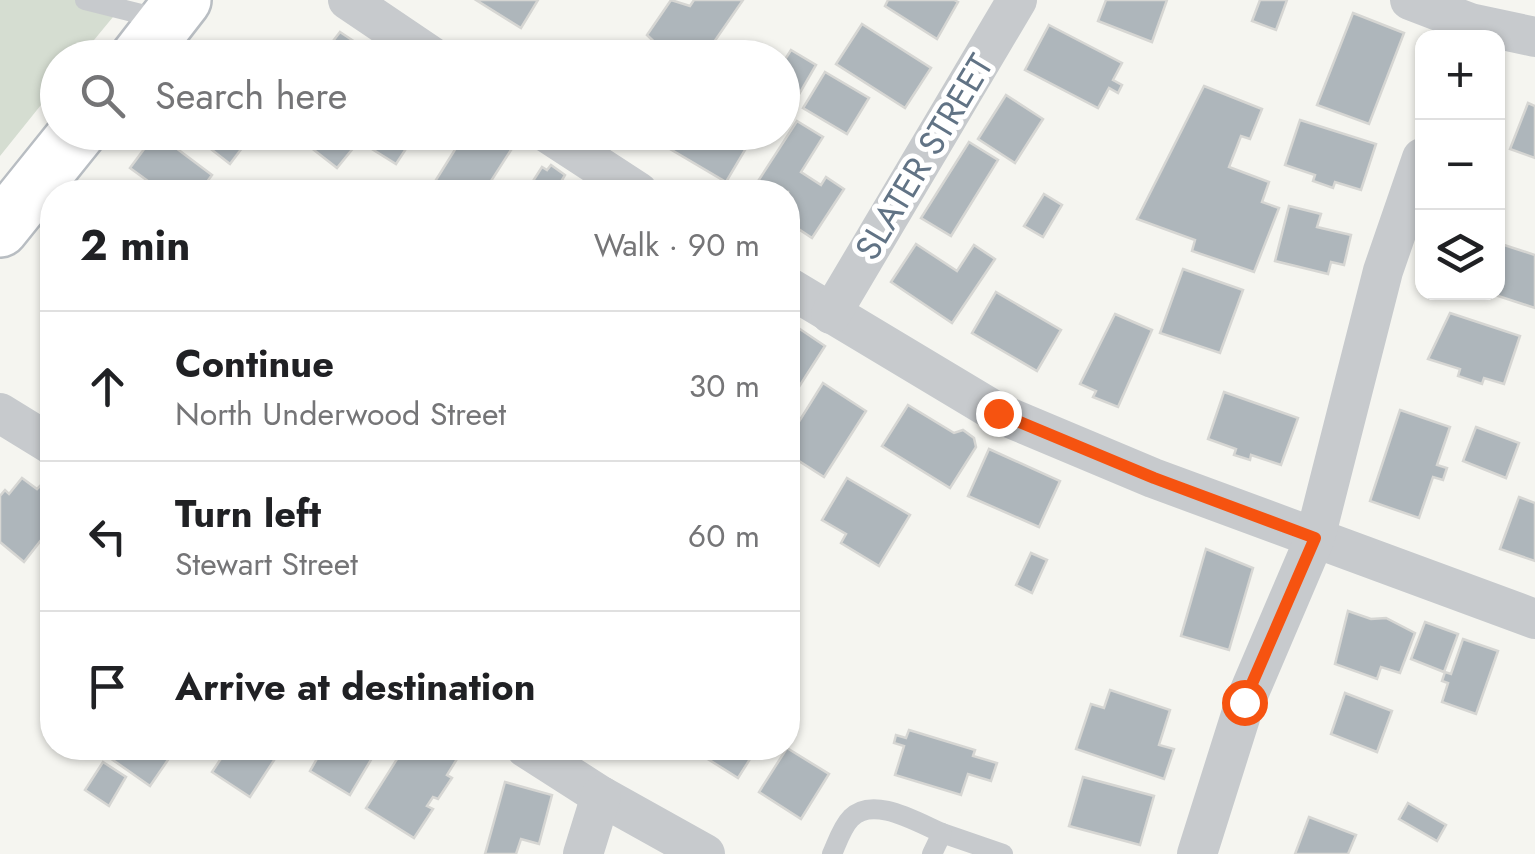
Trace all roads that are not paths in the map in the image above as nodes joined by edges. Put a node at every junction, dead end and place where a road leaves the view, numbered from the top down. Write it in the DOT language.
graph roads {
  1 [pos="85,0"];
  2 [pos="348,0"];
  3 [pos="1017,0"];
  4 [pos="1410,0"];
  5 [pos="1472,20"];
  6 [pos="163,26"];
  7 [pos="1535,37"];
  8 [pos="407,40"];
  9 [pos="64,150"];
  10 [pos="574,150"];
  11 [pos="1415,178"];
  12 [pos="620,180"];
  13 [pos="0,229"];
  14 [pos="800,295"];
  15 [pos="831,314"];
  16 [pos="0,413"];
  17 [pos="40,438"];
  18 [pos="1315,538"];
  19 [pos="1535,620"];
  20 [pos="545,760"];
  21 [pos="601,796"];
  22 [pos="942,833"];
  23 [pos="584,854"];
  24 [pos="705,854"];
  25 [pos="832,854"];
  26 [pos="932,854"];
  27 [pos="1003,854"];
  28 [pos="1196,854"];
  1 -- 6 [label="lane"];
  2 -- 8 [label="street"];
  3 -- 15 [label="street, SLATER STREET"];
  4 -- 5 [label="street"];
  5 -- 7 [label="street"];
  9 -- 13 [label="main road"];
  10 -- 12 [label="street"];
  11 -- 18 [label="street"];
  14 -- 15 [label="street"];
  15 -- 18 [label="street"];
  16 -- 17 [label="street"];
  18 -- 19 [label="street"];
  18 -- 28 [label="street"];
  20 -- 21 [label="street"];
  21 -- 23 [label="street"];
  21 -- 24 [label="street"];
  22 -- 25 [label="lane"];
  22 -- 26 [label="lane"];
  22 -- 27 [label="lane"];
}
